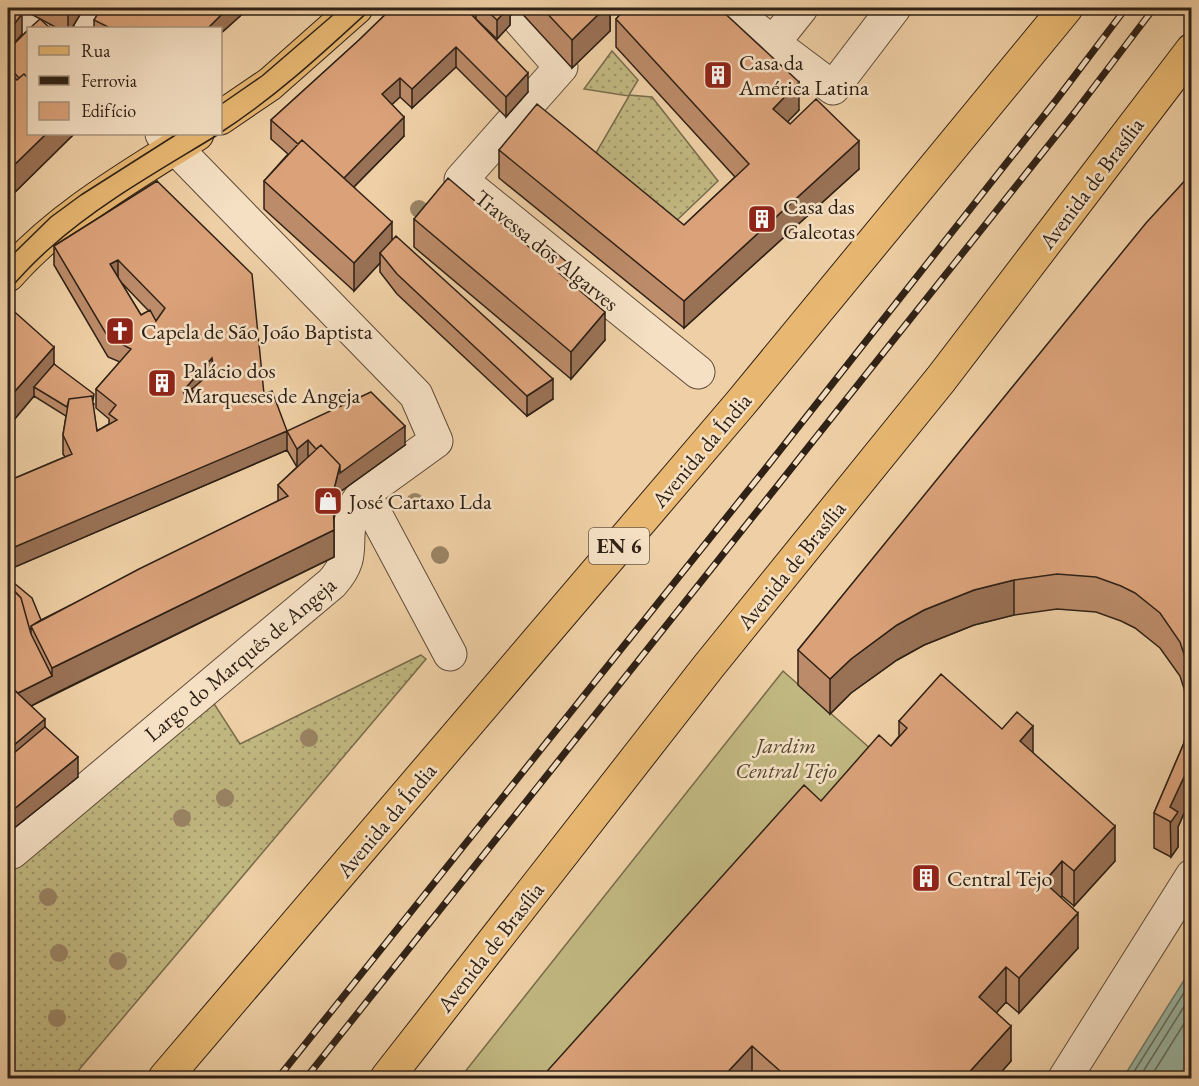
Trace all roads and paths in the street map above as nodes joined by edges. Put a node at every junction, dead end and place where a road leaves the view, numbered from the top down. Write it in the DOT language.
graph roads {
  1 [pos="105,8"];
  2 [pos="356,8"];
  3 [pos="729,8"];
  4 [pos="801,8"];
  5 [pos="894,8"];
  6 [pos="1066,8"];
  7 [pos="510,9"];
  8 [pos="8,20"];
  9 [pos="30,27"];
  10 [pos="92,27"];
  11 [pos="773,43"];
  12 [pos="1191,50"];
  13 [pos="222,117"];
  14 [pos="178,138"];
  15 [pos="8,274"];
  16 [pos="698,372"];
  17 [pos="364,493"];
  18 [pos="450,654"];
  19 [pos="8,853"];
  20 [pos="1191,876"];
  21 [pos="165,1078"];
  22 [pos="387,1078"];
  23 [pos="1065,1078"];
  1 -- 10 [label="street"];
  2 -- 13 [label="main road"];
  3 -- 11 [label="street"];
  4 -- 11 [label="street"];
  5 -- 11 [label="street"];
  6 -- 21 [label="main road, Avenida da Índia / EN 6"];
  7 -- 16 [label="street, Travessa dos Algarves"];
  8 -- 9 [label="street"];
  12 -- 22 [label="main road, Avenida de Brasília"];
  14 -- 15 [label="main road"];
  14 -- 17 [label="street, Largo do Marquês de Angeja"];
  17 -- 18 [label="street"];
  17 -- 19 [label="street, Largo do Marquês de Angeja"];
  20 -- 23 [label="street"];
}
